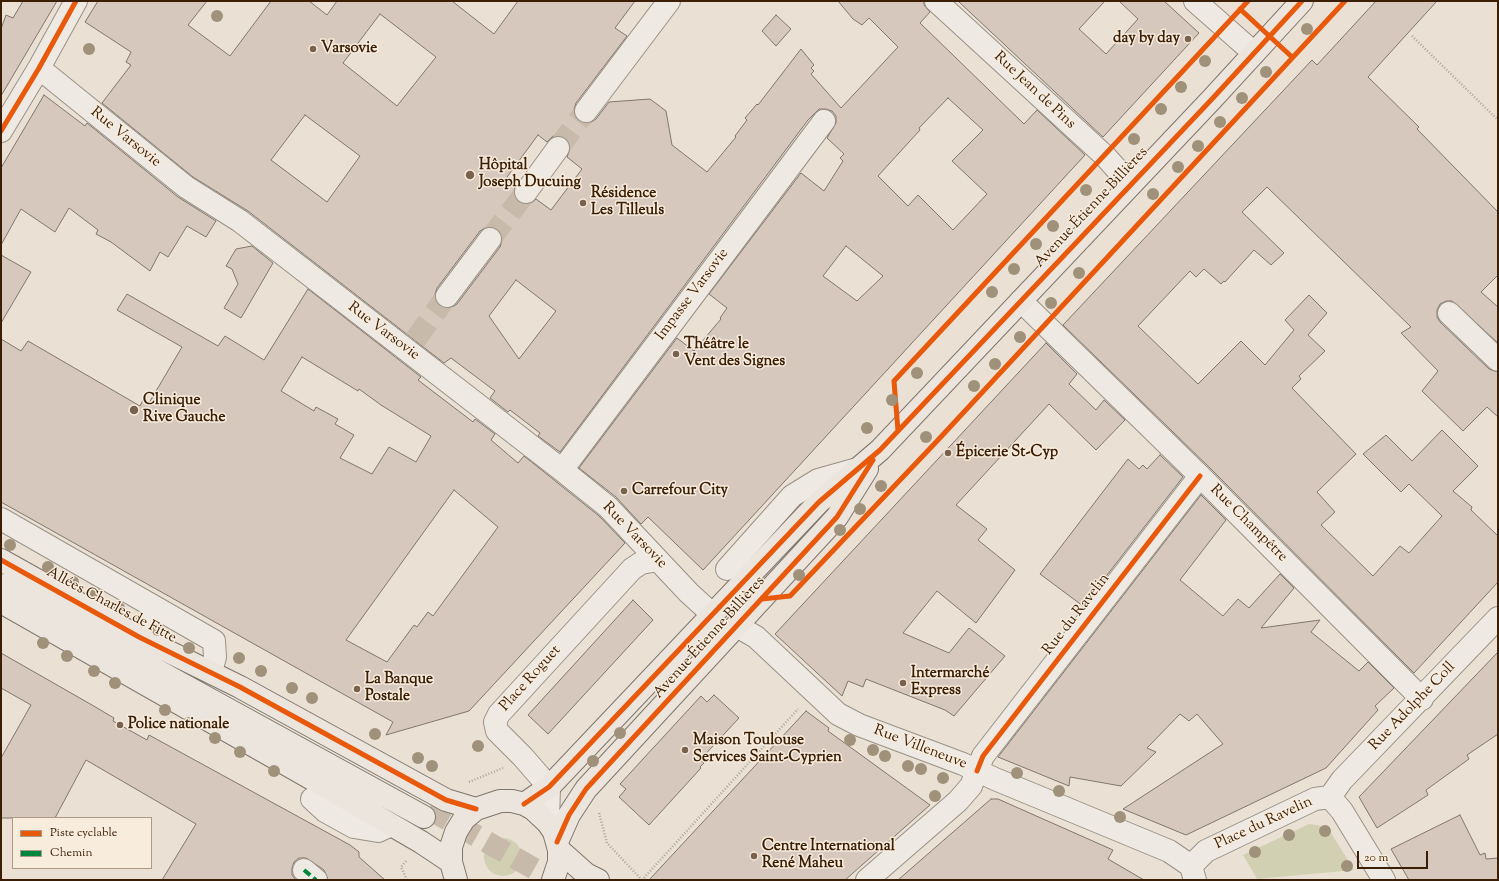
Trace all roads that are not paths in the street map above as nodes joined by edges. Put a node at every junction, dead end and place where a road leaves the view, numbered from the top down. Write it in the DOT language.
graph roads {
  1 [pos="76,1"];
  2 [pos="669,1"];
  3 [pos="936,1"];
  4 [pos="1195,1"];
  5 [pos="1302,1"];
  6 [pos="1254,53"];
  7 [pos="39,68"];
  8 [pos="586,111"];
  9 [pos="824,121"];
  10 [pos="1,131"];
  11 [pos="558,148"];
  12 [pos="1130,184"];
  13 [pos="526,192"];
  14 [pos="490,239"];
  15 [pos="447,296"];
  16 [pos="1021,301"];
  17 [pos="1449,313"];
  18 [pos="1498,360"];
  19 [pos="880,450"];
  20 [pos="857,469"];
  21 [pos="562,470"];
  22 [pos="1200,476"];
  23 [pos="1,519"];
  24 [pos="1,560"];
  25 [pos="658,560"];
  26 [pos="727,569"];
  27 [pos="1,585"];
  28 [pos="1,602"];
  29 [pos="156,608"];
  30 [pos="712,614"];
  31 [pos="1498,618"];
  32 [pos="737,626"];
  33 [pos="139,637"];
  34 [pos="211,672"];
  35 [pos="1422,699"];
  36 [pos="977,770"];
  37 [pos="549,787"];
  38 [pos="1330,797"];
  39 [pos="312,799"];
  40 [pos="524,804"];
  41 [pos="476,809"];
  42 [pos="391,825"];
  43 [pos="555,838"];
  44 [pos="451,873"];
  45 [pos="1193,873"];
  46 [pos="553,880"];
  47 [pos="598,880"];
  48 [pos="867,880"];
  49 [pos="1384,880"];
  1 -- 7 [label="street"];
  2 -- 8 [label="street"];
  3 -- 12 [label="street, Rue Jean de Pins"];
  4 -- 6 [label="street"];
  5 -- 6 [label="main road, Avenue Étienne Billières"];
  6 -- 12 [label="main road, Avenue Étienne Billières"];
  7 -- 10 [label="street"];
  7 -- 21 [label="street, Rue Varsovie"];
  9 -- 21 [label="street, Impasse Varsovie"];
  11 -- 13 [label="street"];
  12 -- 16 [label="main road, Avenue Étienne Billières"];
  14 -- 15 [label="street"];
  16 -- 19 [label="main road, Avenue Étienne Billières"];
  16 -- 22 [label="street, Rue Champêtre"];
  17 -- 18 [label="street"];
  19 -- 20 [label="main road, Avenue Étienne Billières"];
  19 -- 32 [label="main road, Avenue Étienne Billières"];
  20 -- 26 [label="street"];
  20 -- 30 [label="main road, Avenue Étienne Billières"];
  21 -- 25 [label="street, Rue Varsovie"];
  22 -- 35 [label="street, Rue Champêtre"];
  22 -- 36 [label="street, Rue du Ravelin"];
  23 -- 29 [label="street"];
  24 -- 33 [label="main road, Allées Charles de Fitte"];
  25 -- 30 [label="street, Rue Varsovie"];
  25 -- 37 [label="street, Place Roguet"];
  27 -- 33 [label="main road, Allées Charles de Fitte"];
  28 -- 42 [label="main road"];
  29 -- 33 [label="street"];
  29 -- 34 [label="street"];
  30 -- 37 [label="main road, Avenue Étienne Billières"];
  31 -- 35 [label="street, Rue Adolphe Coll"];
  32 -- 36 [label="street, Rue Villeneuve"];
  32 -- 43 [label="main road, Avenue Étienne Billières"];
  33 -- 34 [label="main road, Allées Charles de Fitte"];
  34 -- 41 [label="main road, Allées Charles de Fitte"];
  35 -- 38 [label="street, Rue Adolphe Coll"];
  36 -- 45 [label="street, Rue Villeneuve"];
  36 -- 48 [label="street, Rue du Ravelin"];
  37 -- 40 [label="main road, Avenue Étienne Billières"];
  37 -- 43 [label="street"];
  38 -- 45 [label="street, Place du Ravelin"];
  38 -- 49 [label="street, Place du Ravelin"];
  39 -- 42 [label="street"];
  40 -- 41 [label="main road"];
  40 -- 43 [label="main road"];
  41 -- 44 [label="main road"];
  42 -- 44 [label="main road"];
  43 -- 46 [label="main road, Avenue Étienne Billières"];
  43 -- 47 [label="main road"];
}
